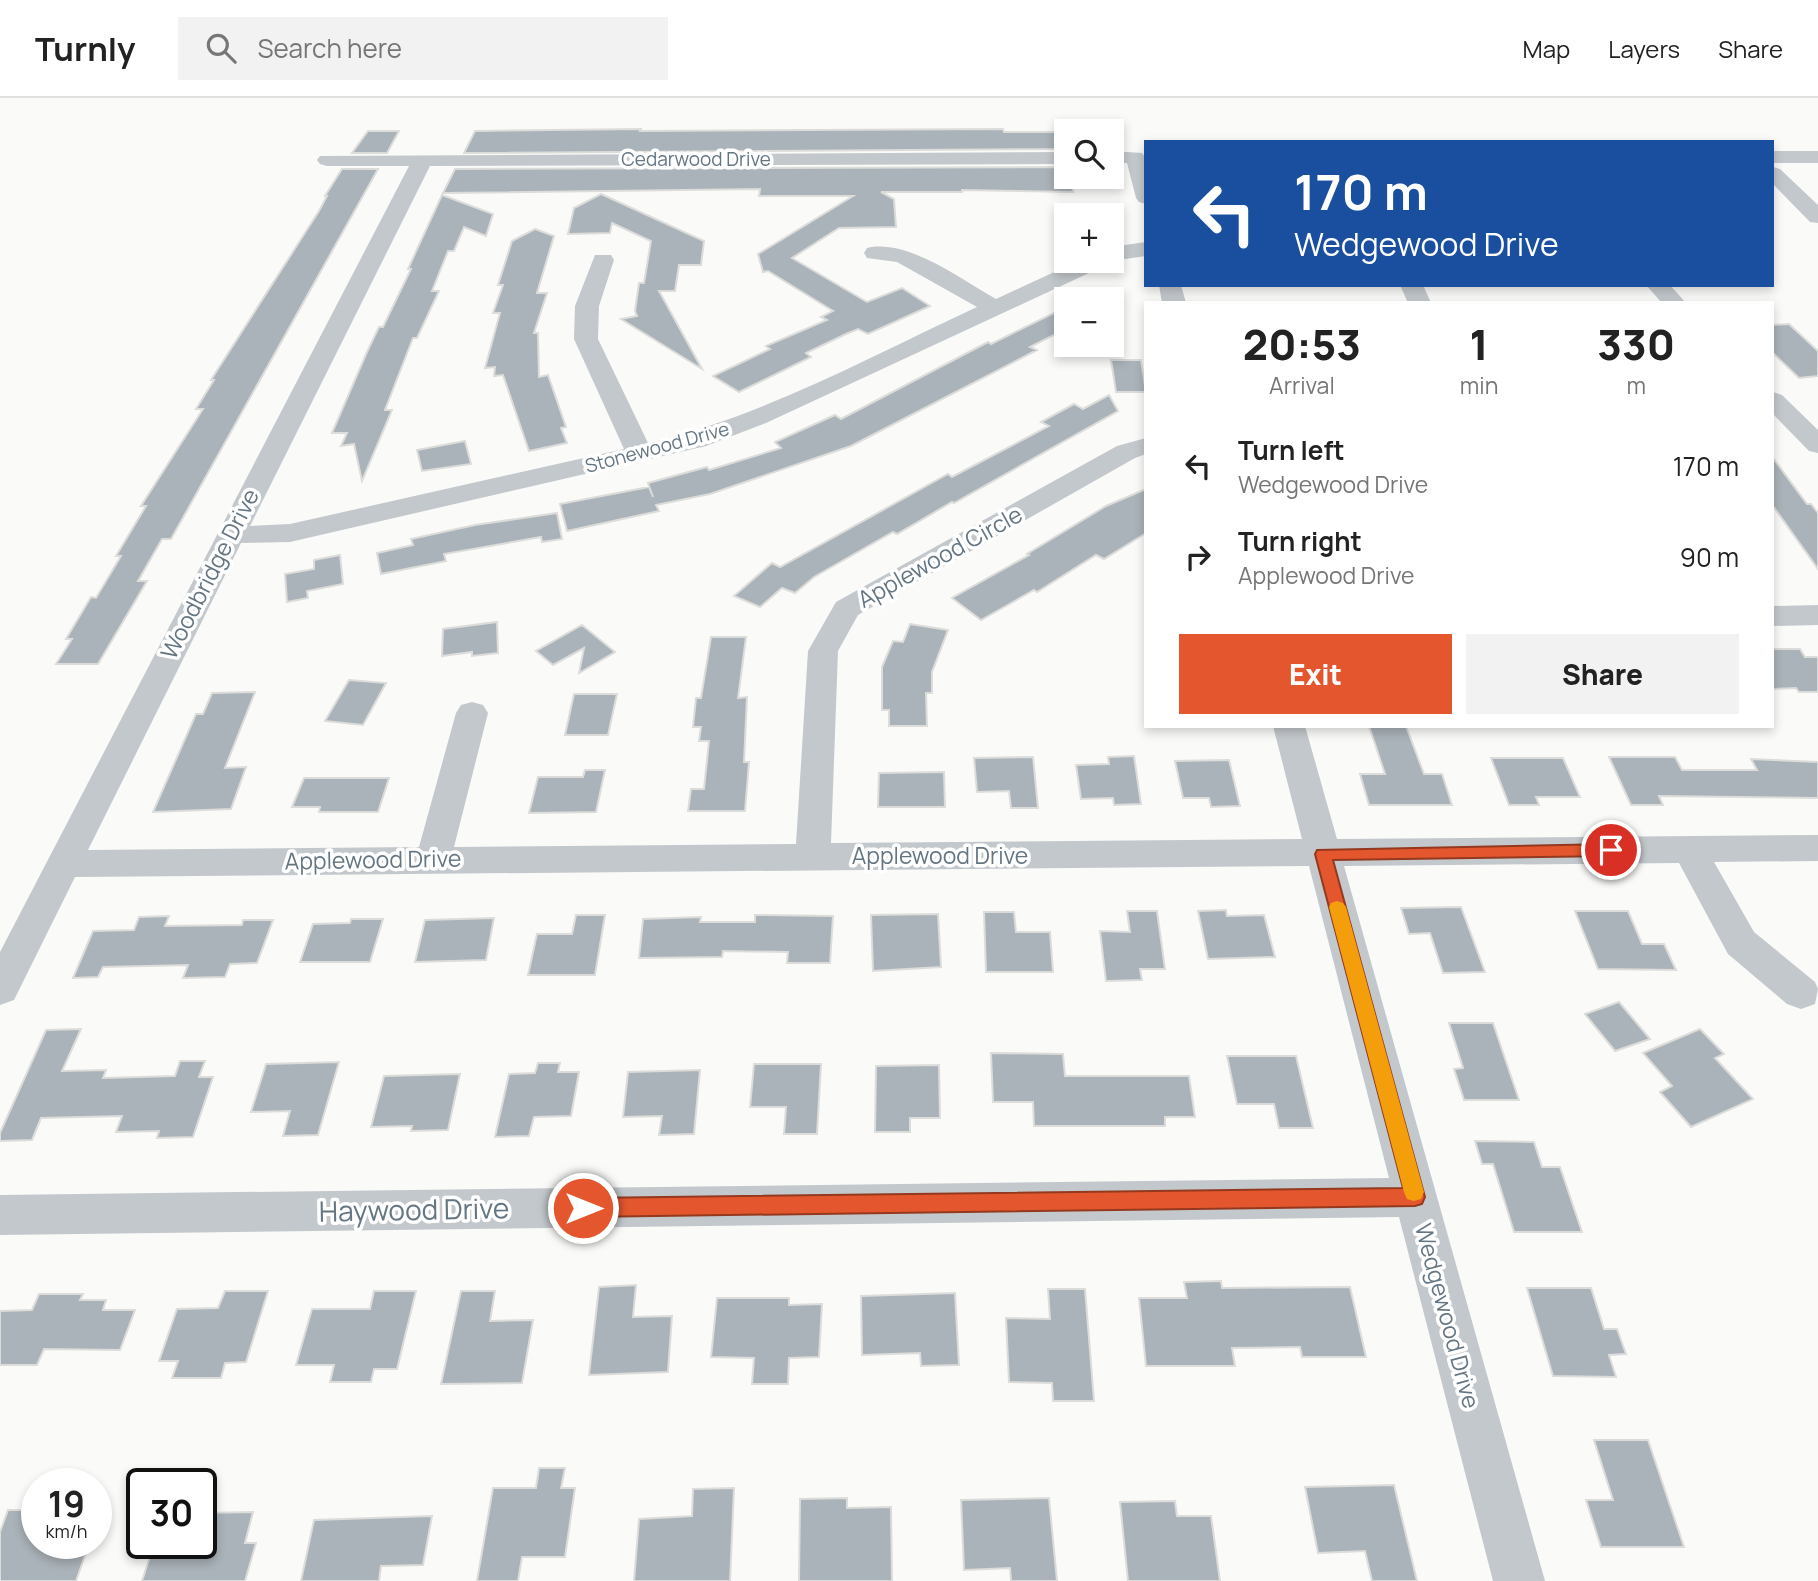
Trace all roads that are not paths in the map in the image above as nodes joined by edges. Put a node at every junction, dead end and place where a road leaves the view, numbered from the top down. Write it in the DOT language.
graph roads {
  1 [pos="1124,157"];
  2 [pos="1774,157"];
  3 [pos="1818,157"];
  4 [pos="1054,158"];
  5 [pos="327,160"];
  6 [pos="422,161"];
  7 [pos="1774,174"];
  8 [pos="1144,191"];
  9 [pos="1818,217"];
  10 [pos="1144,249"];
  11 [pos="1124,252"];
  12 [pos="875,253"];
  13 [pos="603,260"];
  14 [pos="1069,273"];
  15 [pos="1659,287"];
  16 [pos="1673,301"];
  17 [pos="994,307"];
  18 [pos="1774,401"];
  19 [pos="1818,445"];
  20 [pos="1144,447"];
  21 [pos="640,454"];
  22 [pos="230,535"];
  23 [pos="1818,615"];
  24 [pos="1774,616"];
  25 [pos="472,713"];
  26 [pos="1290,728"];
  27 [pos="1818,848"];
  28 [pos="1689,849"];
  29 [pos="1323,854"];
  30 [pos="813,857"];
  31 [pos="433,859"];
  32 [pos="62,864"];
  33 [pos="0,989"];
  34 [pos="1801,993"];
  35 [pos="1415,1197"];
  36 [pos="0,1215"];
  37 [pos="1519,1581"];
  1 -- 8 [label="street"];
  2 -- 3 [label="street"];
  4 -- 6 [label="street, Cedarwood Drive"];
  5 -- 6 [label="street, Cedarwood Drive"];
  6 -- 22 [label="street, Woodbridge Drive"];
  7 -- 9 [label="street"];
  10 -- 11 [label="street"];
  12 -- 17 [label="street"];
  13 -- 21 [label="street"];
  14 -- 17 [label="street, Stonewood Drive"];
  15 -- 16 [label="street"];
  17 -- 21 [label="street, Stonewood Drive"];
  18 -- 19 [label="street"];
  20 -- 30 [label="street, Applewood Circle"];
  21 -- 22 [label="street, Stonewood Drive"];
  22 -- 32 [label="street, Woodbridge Drive"];
  23 -- 24 [label="street"];
  25 -- 31 [label="street"];
  26 -- 29 [label="street, Wedgewood Drive"];
  27 -- 28 [label="street, Applewood Drive"];
  28 -- 29 [label="street, Applewood Drive"];
  28 -- 34 [label="street"];
  29 -- 30 [label="street, Applewood Drive"];
  29 -- 35 [label="street, Wedgewood Drive"];
  30 -- 31 [label="street, Applewood Drive"];
  31 -- 32 [label="street, Applewood Drive"];
  32 -- 33 [label="street, Woodbridge Drive"];
  35 -- 36 [label="street, Haywood Drive"];
  35 -- 37 [label="street, Wedgewood Drive"];
}
